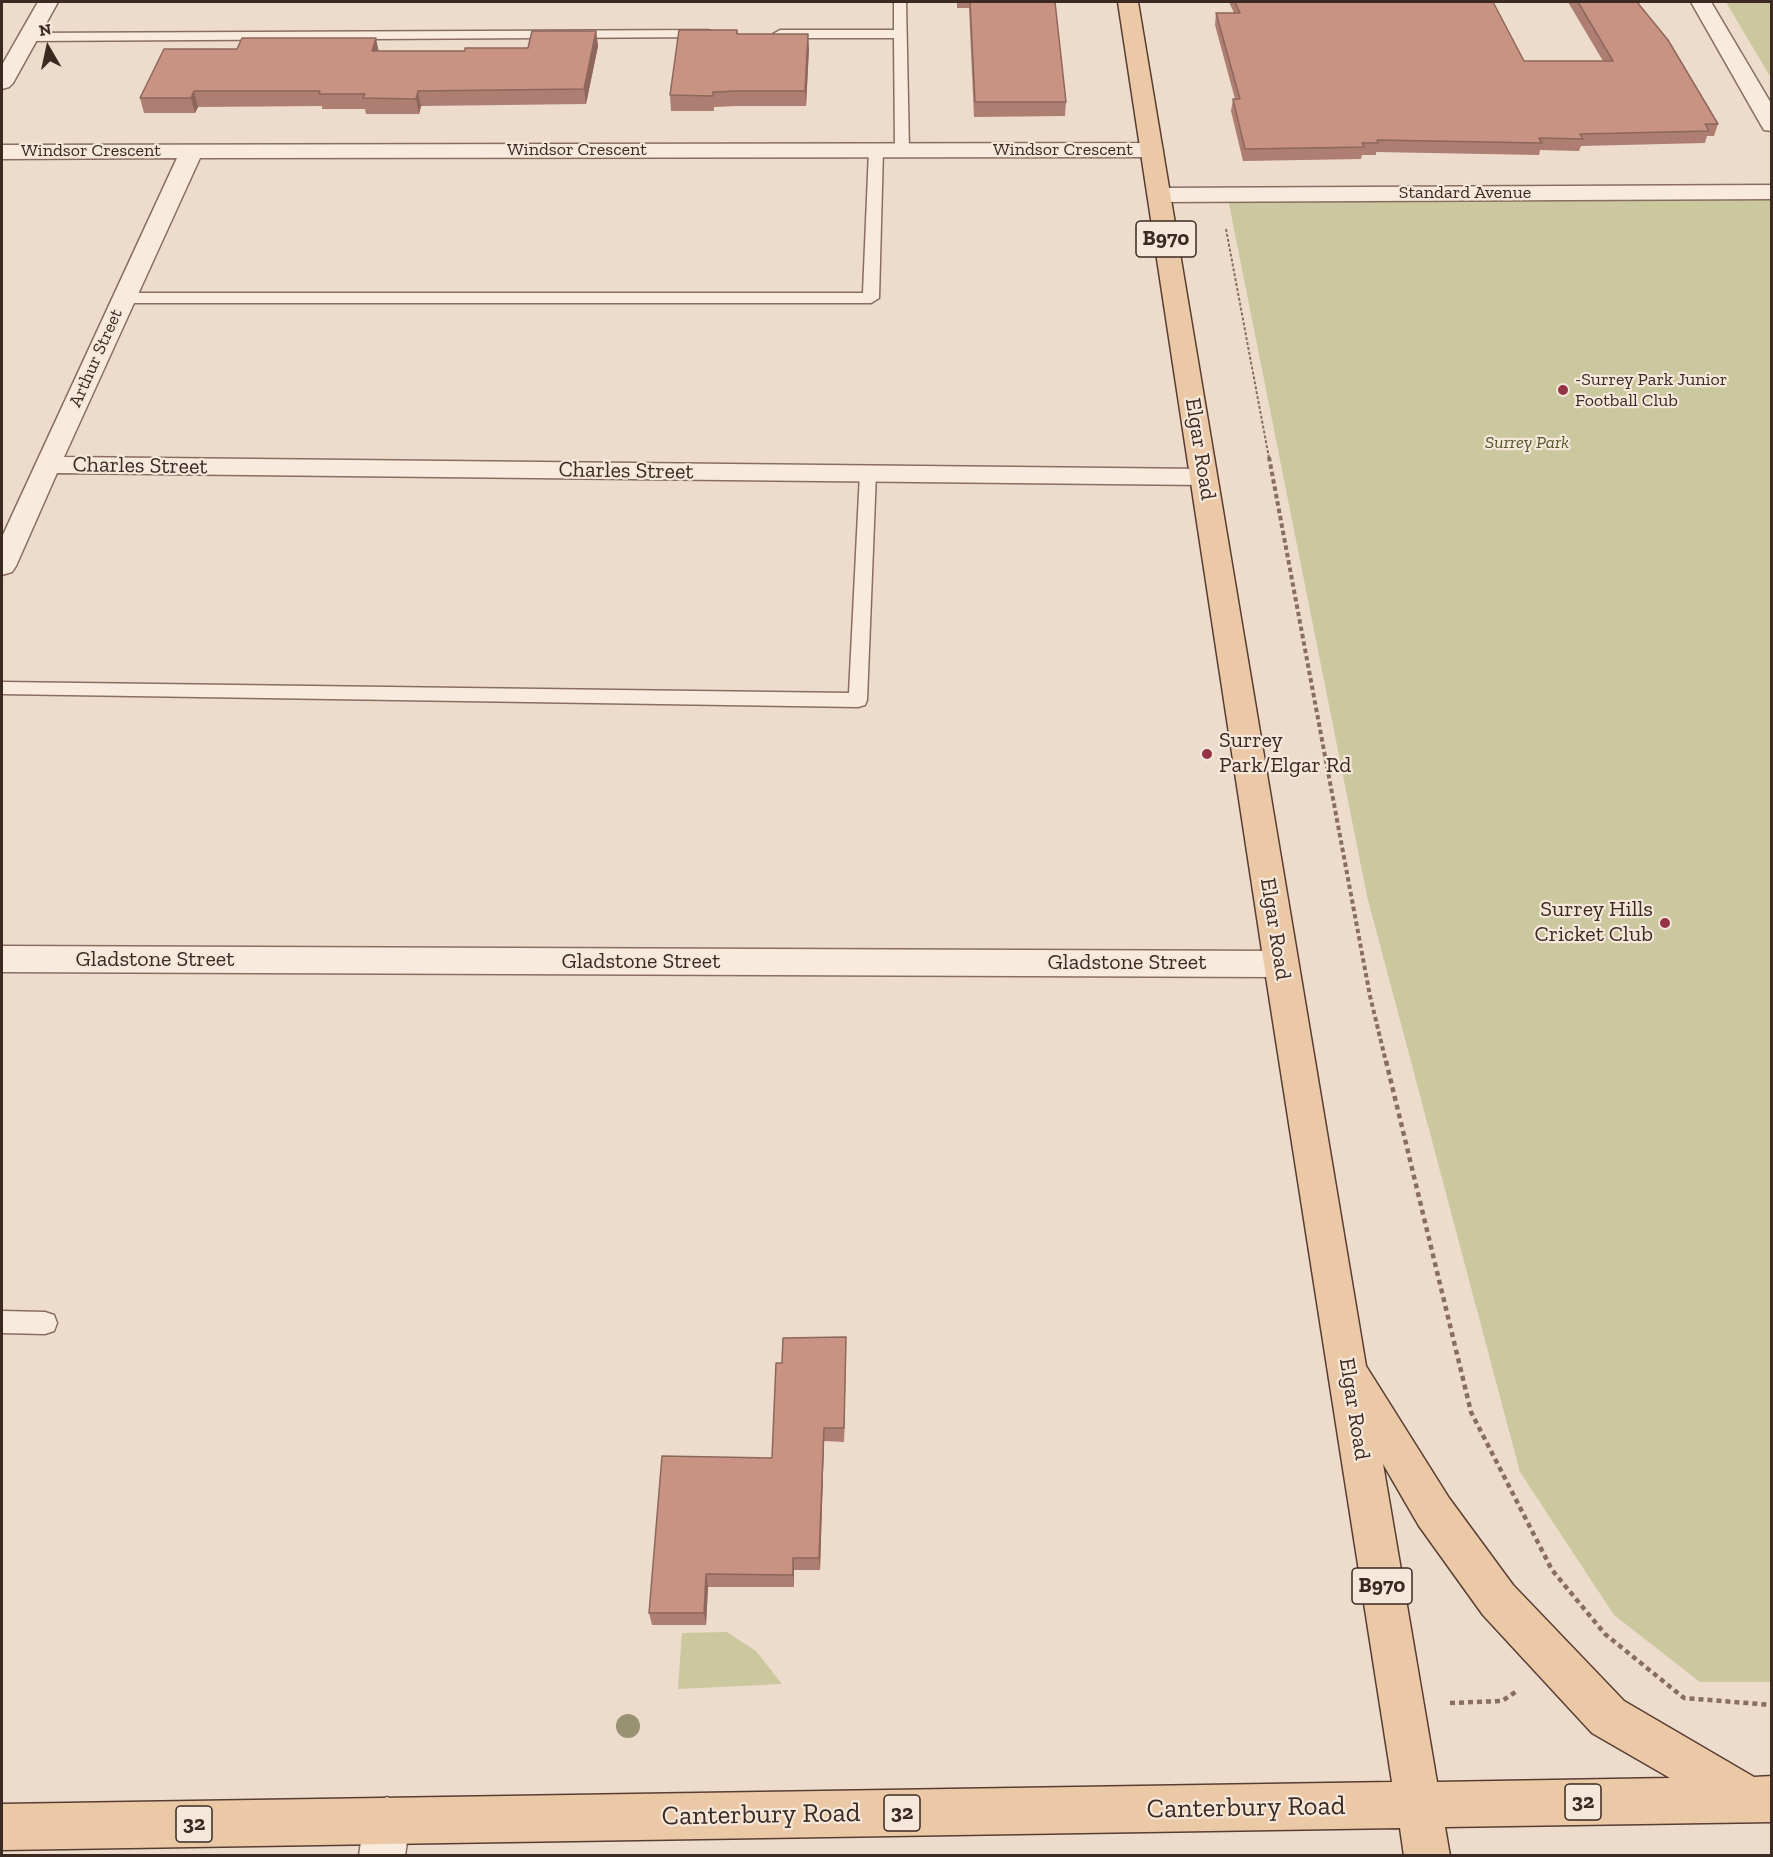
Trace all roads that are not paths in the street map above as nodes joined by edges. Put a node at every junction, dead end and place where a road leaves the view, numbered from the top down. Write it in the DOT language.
graph roads {
  1 [pos="48,2"];
  2 [pos="900,2"];
  3 [pos="1128,2"];
  4 [pos="1701,2"];
  5 [pos="720,34"];
  6 [pos="768,34"];
  7 [pos="899,34"];
  8 [pos="27,37"];
  9 [pos="2,83"];
  10 [pos="1772,124"];
  11 [pos="876,150"];
  12 [pos="902,150"];
  13 [pos="1152,150"];
  14 [pos="192,151"];
  15 [pos="2,152"];
  16 [pos="1772,192"];
  17 [pos="1159,195"];
  18 [pos="123,298"];
  19 [pos="48,465"];
  20 [pos="868,473"];
  21 [pos="1204,477"];
  22 [pos="2,566"];
  23 [pos="2,688"];
  24 [pos="2,959"];
  25 [pos="1281,964"];
  26 [pos="2,1322"];
  27 [pos="45,1323"];
  28 [pos="1347,1366"];
  29 [pos="1760,1799"];
  30 [pos="1417,1805"];
  31 [pos="2,1827"];
  32 [pos="384,1838"];
  33 [pos="1427,1856"];
  1 -- 8 [label="street"];
  2 -- 7 [label="lane"];
  3 -- 13 [label="main road, Elgar Road / B970"];
  4 -- 10 [label="street"];
  5 -- 8 [label="lane"];
  6 -- 7 [label="lane"];
  7 -- 12 [label="lane"];
  8 -- 9 [label="street"];
  11 -- 12 [label="street, Windsor Crescent"];
  11 -- 14 [label="street, Windsor Crescent"];
  11 -- 18 [label="lane"];
  12 -- 13 [label="street, Windsor Crescent"];
  13 -- 17 [label="main road, Elgar Road / B970"];
  14 -- 15 [label="street, Windsor Crescent"];
  14 -- 18 [label="street, Arthur Street"];
  16 -- 17 [label="street, Standard Avenue"];
  17 -- 21 [label="main road, Elgar Road / B970"];
  18 -- 19 [label="street, Arthur Street"];
  19 -- 20 [label="street, Charles Street"];
  19 -- 22 [label="street, Arthur Street"];
  20 -- 21 [label="street, Charles Street"];
  20 -- 23 [label="lane"];
  21 -- 25 [label="main road, Elgar Road / B970"];
  24 -- 25 [label="street, Gladstone Street"];
  25 -- 28 [label="main road, Elgar Road / B970"];
  26 -- 27 [label="lane"];
  28 -- 29 [label="main road"];
  28 -- 30 [label="main road, Elgar Road / B970"];
  29 -- 30 [label="main road, Canterbury Road / 32"];
  30 -- 32 [label="main road, Canterbury Road / 32"];
  30 -- 33 [label="main road, Elgar Road / B970"];
  31 -- 32 [label="main road, Canterbury Road / 32"];
}
